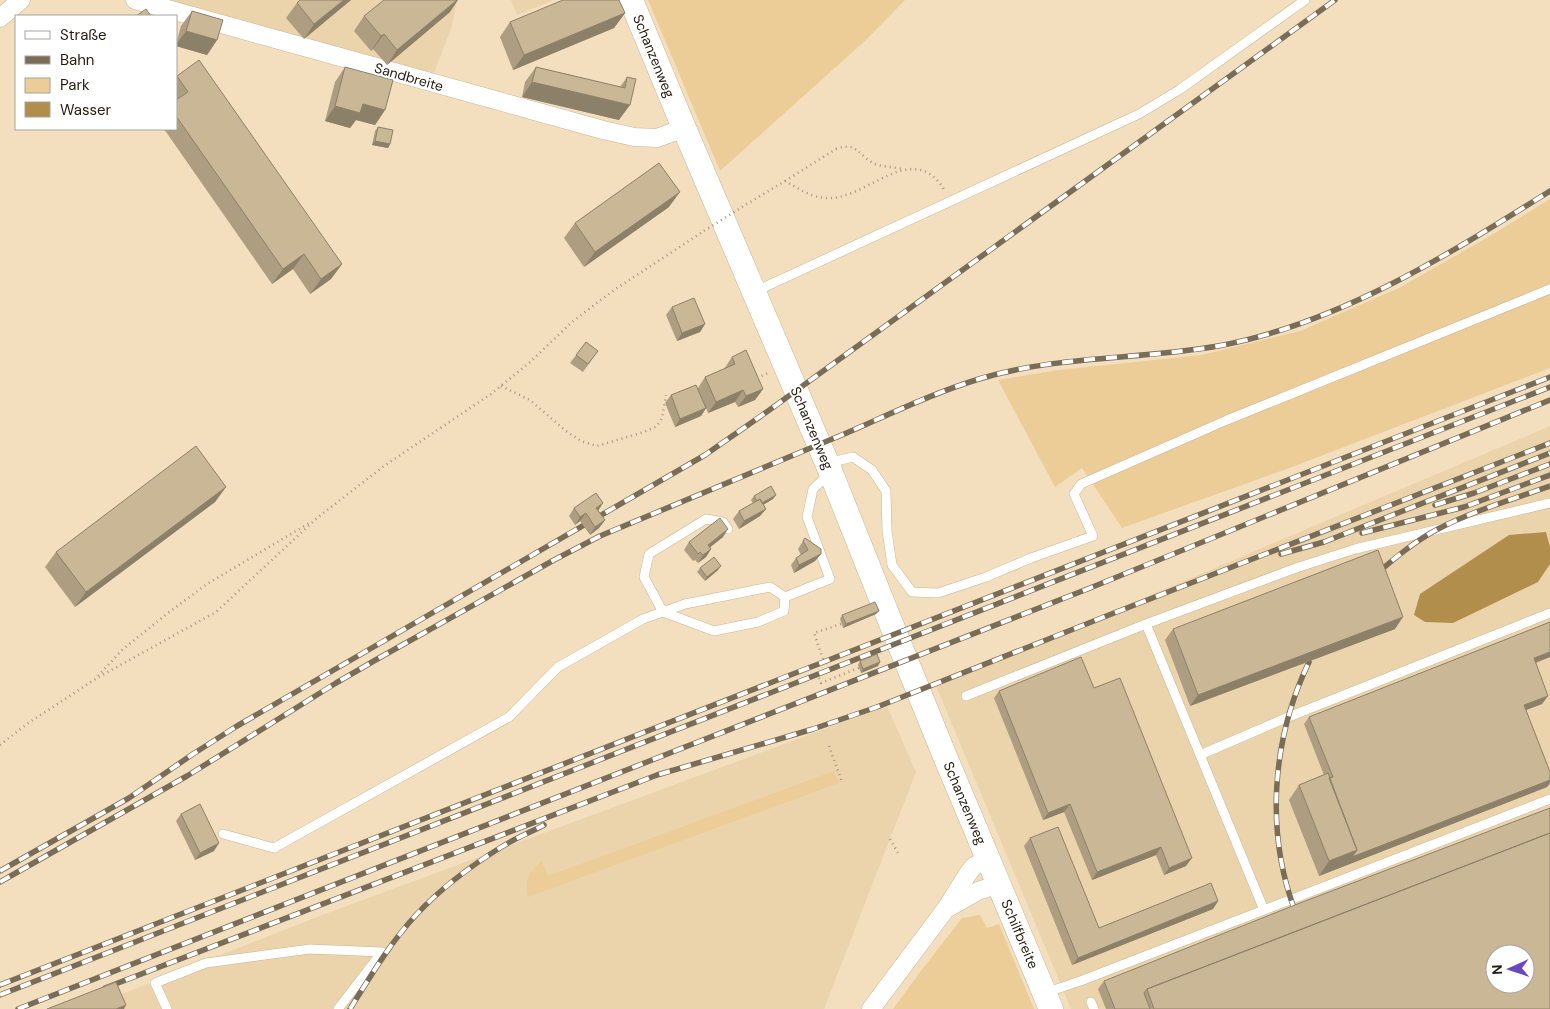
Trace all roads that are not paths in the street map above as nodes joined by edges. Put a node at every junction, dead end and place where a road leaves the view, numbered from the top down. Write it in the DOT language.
graph roads {
  1 [pos="21,0"];
  2 [pos="135,0"];
  3 [pos="631,0"];
  4 [pos="1305,0"];
  5 [pos="0,18"];
  6 [pos="684,128"];
  7 [pos="1550,289"];
  8 [pos="754,292"];
  9 [pos="829,468"];
  10 [pos="1550,503"];
  11 [pos="728,530"];
  12 [pos="786,597"];
  13 [pos="663,612"];
  14 [pos="1550,613"];
  15 [pos="1146,624"];
  16 [pos="966,696"];
  17 [pos="1200,755"];
  18 [pos="1550,799"];
  19 [pos="223,834"];
  20 [pos="988,859"];
  21 [pos="999,884"];
  22 [pos="946,910"];
  23 [pos="1264,910"];
  24 [pos="1048,1001"];
  25 [pos="167,1009"];
  26 [pos="338,1009"];
  27 [pos="871,1009"];
  1 -- 5 [label="street"];
  2 -- 6 [label="street, Sandbreite"];
  3 -- 6 [label="main road, Schanzenweg"];
  4 -- 8 [label="lane"];
  6 -- 8 [label="main road, Schanzenweg"];
  7 -- 9 [label="lane"];
  8 -- 9 [label="main road, Schanzenweg"];
  9 -- 12 [label="lane"];
  9 -- 20 [label="main road, Schanzenweg"];
  10 -- 15 [label="lane"];
  11 -- 13 [label="lane"];
  12 -- 13 [label="lane"];
  12 -- 13 [label="lane"];
  13 -- 19 [label="lane"];
  14 -- 17 [label="lane"];
  15 -- 16 [label="lane"];
  15 -- 17 [label="lane"];
  17 -- 23 [label="lane"];
  18 -- 23 [label="lane"];
  20 -- 21 [label="main road, Schilfbreite"];
  20 -- 22 [label="street"];
  21 -- 22 [label="street"];
  21 -- 24 [label="main road, Schilfbreite"];
  22 -- 27 [label="street"];
  23 -- 24 [label="lane"];
  25 -- 26 [label="lane"];
}
